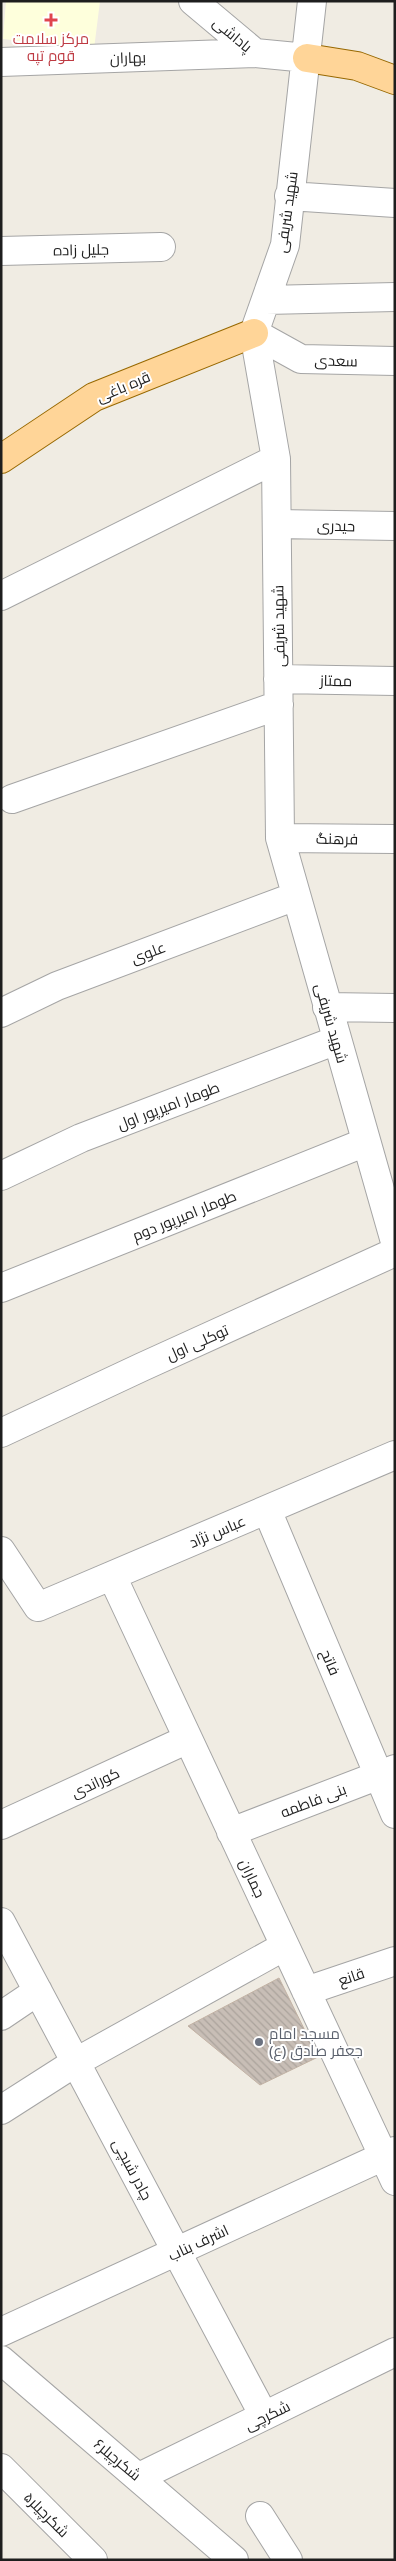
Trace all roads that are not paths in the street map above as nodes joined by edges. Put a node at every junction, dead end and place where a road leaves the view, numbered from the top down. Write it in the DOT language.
graph roads {
  1 [pos="193,1"];
  2 [pos="312,1"];
  3 [pos="255,53"];
  4 [pos="307,58"];
  5 [pos="1,62"];
  6 [pos="395,80"];
  7 [pos="289,196"];
  8 [pos="395,203"];
  9 [pos="161,247"];
  10 [pos="1,251"];
  11 [pos="395,297"];
  12 [pos="266,300"];
  13 [pos="254,333"];
  14 [pos="395,361"];
  15 [pos="276,459"];
  16 [pos="1,460"];
  17 [pos="277,524"];
  18 [pos="395,526"];
  19 [pos="1,596"];
  20 [pos="278,678"];
  21 [pos="395,681"];
  22 [pos="279,705"];
  23 [pos="12,798"];
  24 [pos="280,838"];
  25 [pos="395,839"];
  26 [pos="296,896"];
  27 [pos="327,1007"];
  28 [pos="395,1008"];
  29 [pos="1,1013"];
  30 [pos="337,1040"];
  31 [pos="366,1142"];
  32 [pos="384,1170"];
  33 [pos="1,1176"];
  34 [pos="395,1242"];
  35 [pos="395,1252"];
  36 [pos="1,1288"];
  37 [pos="1,1434"];
  38 [pos="395,1455"];
  39 [pos="267,1510"];
  40 [pos="1,1550"];
  41 [pos="112,1576"];
  42 [pos="188,1739"];
  43 [pos="387,1772"];
  44 [pos="395,1814"];
  45 [pos="1,1825"];
  46 [pos="231,1832"];
  47 [pos="1,1922"];
  48 [pos="285,1946"];
  49 [pos="395,1961"];
  50 [pos="38,1991"];
  51 [pos="306,1992"];
  52 [pos="1,2016"];
  53 [pos="76,2062"];
  54 [pos="1,2110"];
  55 [pos="389,2154"];
  56 [pos="395,2181"];
  57 [pos="176,2252"];
  58 [pos="1,2332"];
  59 [pos="395,2352"];
  60 [pos="1,2360"];
  61 [pos="264,2416"];
  62 [pos="1,2468"];
  63 [pos="140,2477"];
  64 [pos="260,2516"];
  65 [pos="92,2560"];
  66 [pos="234,2560"];
  67 [pos="288,2560"];
  1 -- 3 [label="street, پاداشی"];
  2 -- 4 [label="street, شهید شریفى"];
  3 -- 4 [label="street, پاداشی"];
  3 -- 5 [label="street, بهاران"];
  4 -- 6 [label="main road"];
  4 -- 7 [label="street, شهید شریفى"];
  7 -- 8 [label="street"];
  7 -- 12 [label="street, شهید شریفى"];
  9 -- 10 [label="street, جلیل زاده"];
  11 -- 12 [label="street"];
  12 -- 13 [label="street, شهید شریفى"];
  13 -- 14 [label="street, سعدی"];
  13 -- 15 [label="street, شهید شریفى"];
  13 -- 16 [label="main road, قره باغی"];
  15 -- 17 [label="street, شهید شریفى"];
  15 -- 19 [label="street"];
  17 -- 18 [label="street, حیدری"];
  17 -- 20 [label="street, شهید شریفى"];
  20 -- 21 [label="street, ممتاز"];
  20 -- 22 [label="street, شهید شریفى"];
  22 -- 23 [label="street"];
  22 -- 24 [label="street, شهید شریفى"];
  24 -- 25 [label="street, فرهنگ"];
  24 -- 26 [label="street, شهید شریفى"];
  26 -- 27 [label="street, شهید شریفى"];
  26 -- 29 [label="street, علوی"];
  27 -- 28 [label="street"];
  27 -- 30 [label="street, شهید شریفى"];
  30 -- 31 [label="street, شهید شریفى"];
  30 -- 33 [label="street, طومار امیرپور اول"];
  31 -- 32 [label="street, شهید شریفى"];
  31 -- 36 [label="street, طومار امیرپور دوم"];
  32 -- 34 [label="street, شهید شریفى"];
  35 -- 37 [label="street, توکلی اول"];
  38 -- 39 [label="street, عباس نژاد"];
  39 -- 41 [label="street, عباس نژاد"];
  39 -- 43 [label="street, فاتح"];
  40 -- 41 [label="street, عباس نژاد"];
  41 -- 42 [label="street, جماران"];
  42 -- 45 [label="street, کوراندی"];
  42 -- 46 [label="street, جماران"];
  43 -- 44 [label="street, فاتح"];
  43 -- 46 [label="street, بنی فاطمه"];
  46 -- 48 [label="street, جماران"];
  47 -- 50 [label="street, چادر شبچی"];
  48 -- 51 [label="street, جماران"];
  48 -- 53 [label="street"];
  49 -- 51 [label="street, قانع"];
  50 -- 52 [label="street"];
  50 -- 53 [label="street, چادر شبچی"];
  51 -- 55 [label="street, جماران"];
  53 -- 54 [label="street"];
  53 -- 57 [label="street, چادر شبچی"];
  55 -- 56 [label="street, جماران"];
  55 -- 57 [label="street, اشرف بناب"];
  57 -- 58 [label="street, اشرف بناب"];
  57 -- 61 [label="street, چادر شبچی"];
  59 -- 61 [label="street, شکرچی"];
  60 -- 63 [label="street, شکرچیلر۶"];
  61 -- 63 [label="street, شکرچی"];
  62 -- 65 [label="street, شکرچیلر۵"];
  63 -- 66 [label="street, شکرچیلر۶"];
  64 -- 67 [label="street"];
}
